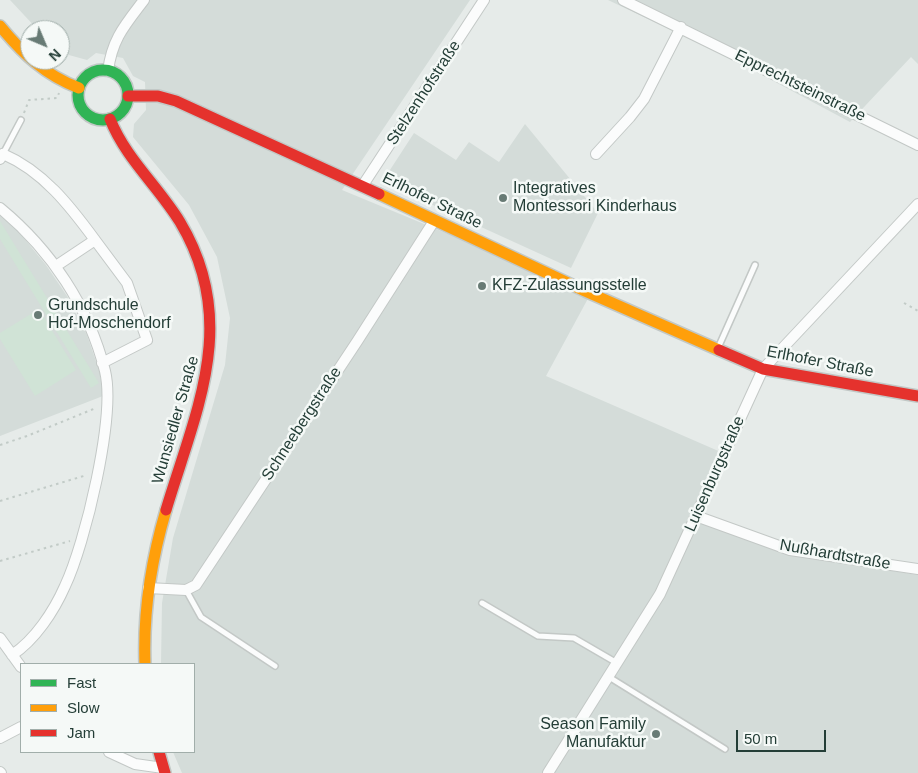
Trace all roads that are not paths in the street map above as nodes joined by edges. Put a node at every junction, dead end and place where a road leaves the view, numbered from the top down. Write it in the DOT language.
graph roads {
  1 [pos="144,0"];
  2 [pos="484,0"];
  3 [pos="623,0"];
  4 [pos="0,26"];
  5 [pos="681,27"];
  6 [pos="108,71"];
  7 [pos="79,88"];
  8 [pos="128,96"];
  9 [pos="21,120"];
  10 [pos="110,120"];
  11 [pos="918,145"];
  12 [pos="596,154"];
  13 [pos="2,156"];
  14 [pos="363,185"];
  15 [pos="918,204"];
  16 [pos="0,208"];
  17 [pos="434,221"];
  18 [pos="95,240"];
  19 [pos="755,265"];
  20 [pos="56,266"];
  21 [pos="718,349"];
  22 [pos="102,363"];
  23 [pos="763,368"];
  24 [pos="918,396"];
  25 [pos="696,516"];
  26 [pos="918,569"];
  27 [pos="148,588"];
  28 [pos="186,590"];
  29 [pos="482,603"];
  30 [pos="0,638"];
  31 [pos="12,655"];
  32 [pos="145,663"];
  33 [pos="617,663"];
  34 [pos="20,666"];
  35 [pos="275,666"];
  36 [pos="609,677"];
  37 [pos="20,728"];
  38 [pos="0,738"];
  39 [pos="725,749"];
  40 [pos="111,753"];
  41 [pos="159,753"];
  42 [pos="164,770"];
  43 [pos="548,773"];
  1 -- 6 [label="street"];
  2 -- 14 [label="street, Stelzenhofstraße"];
  3 -- 5 [label="street, Epprechtsteinstraße"];
  4 -- 7 [label="main road"];
  5 -- 11 [label="street, Epprechtsteinstraße"];
  5 -- 12 [label="street"];
  6 -- 7 [label="main road"];
  6 -- 8 [label="main road"];
  7 -- 10 [label="main road"];
  8 -- 10 [label="main road"];
  8 -- 14 [label="main road, Erlhofer Straße"];
  9 -- 13 [label="lane"];
  10 -- 27 [label="main road, Wunsiedler Straße"];
  13 -- 18 [label="street"];
  14 -- 17 [label="main road, Erlhofer Straße"];
  15 -- 23 [label="street, Luisenburgstraße"];
  16 -- 20 [label="street"];
  17 -- 21 [label="main road, Erlhofer Straße"];
  17 -- 28 [label="street, Schneebergstraße"];
  18 -- 20 [label="street"];
  18 -- 22 [label="street"];
  19 -- 21 [label="lane"];
  20 -- 22 [label="street"];
  21 -- 23 [label="main road, Erlhofer Straße"];
  22 -- 31 [label="street"];
  23 -- 24 [label="main road, Erlhofer Straße"];
  23 -- 25 [label="street, Luisenburgstraße"];
  25 -- 26 [label="street, Nußhardtstraße"];
  25 -- 33 [label="street, Luisenburgstraße"];
  27 -- 28 [label="street"];
  27 -- 32 [label="main road, Wunsiedler Straße"];
  28 -- 35 [label="lane"];
  29 -- 33 [label="lane"];
  30 -- 31 [label="street"];
  31 -- 34 [label="street"];
  33 -- 36 [label="street, Luisenburgstraße"];
  36 -- 39 [label="lane"];
  36 -- 43 [label="street, Luisenburgstraße"];
  37 -- 38 [label="street"];
  40 -- 42 [label="street"];
  41 -- 42 [label="main road"];
}
